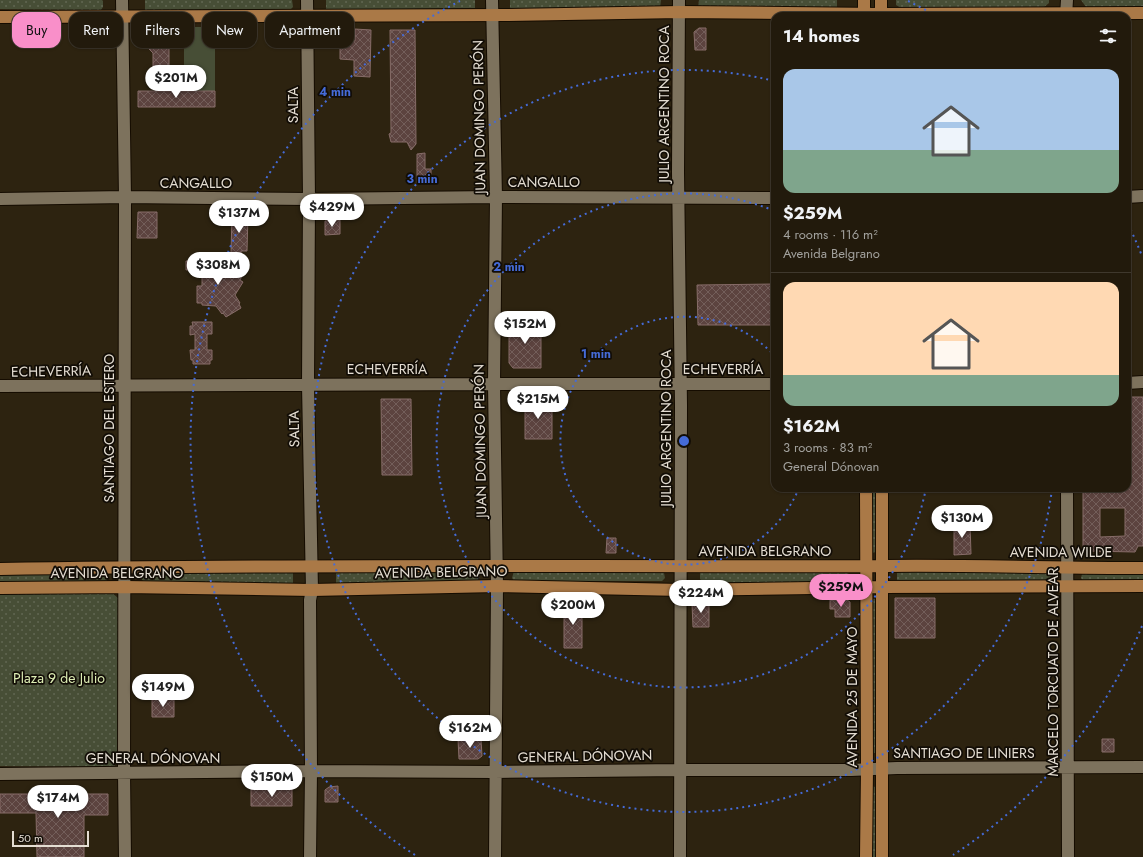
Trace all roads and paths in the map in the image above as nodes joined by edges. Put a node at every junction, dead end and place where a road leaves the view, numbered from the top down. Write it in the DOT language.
graph roads {
  1 [pos="122,0"];
  2 [pos="307,0"];
  3 [pos="492,0"];
  4 [pos="679,0"];
  5 [pos="864,0"];
  6 [pos="880,0"];
  7 [pos="1066,9"];
  8 [pos="122,12"];
  9 [pos="307,12"];
  10 [pos="680,12"];
  11 [pos="864,12"];
  12 [pos="881,12"];
  13 [pos="974,12"];
  14 [pos="1124,12"];
  15 [pos="1131,12"];
  16 [pos="771,13"];
  17 [pos="1143,13"];
  18 [pos="265,15"];
  19 [pos="354,15"];
  20 [pos="493,15"];
  21 [pos="69,16"];
  22 [pos="123,16"];
  23 [pos="0,17"];
  24 [pos="123,48"];
  25 [pos="307,48"];
  26 [pos="1143,196"];
  27 [pos="125,197"];
  28 [pos="496,197"];
  29 [pos="1131,197"];
  30 [pos="679,198"];
  31 [pos="771,198"];
  32 [pos="0,199"];
  33 [pos="309,199"];
  34 [pos="1143,382"];
  35 [pos="1131,383"];
  36 [pos="494,384"];
  37 [pos="681,384"];
  38 [pos="771,384"];
  39 [pos="124,385"];
  40 [pos="308,385"];
  41 [pos="0,386"];
  42 [pos="866,492"];
  43 [pos="882,492"];
  44 [pos="1067,492"];
  45 [pos="311,566"];
  46 [pos="496,566"];
  47 [pos="681,566"];
  48 [pos="866,566"];
  49 [pos="882,566"];
  50 [pos="124,567"];
  51 [pos="1068,568"];
  52 [pos="1143,568"];
  53 [pos="0,569"];
  54 [pos="497,586"];
  55 [pos="882,586"];
  56 [pos="1068,586"];
  57 [pos="1143,586"];
  58 [pos="125,587"];
  59 [pos="866,587"];
  60 [pos="0,588"];
  61 [pos="312,590"];
  62 [pos="681,590"];
  63 [pos="1143,767"];
  64 [pos="882,768"];
  65 [pos="1068,768"];
  66 [pos="681,770"];
  67 [pos="867,770"];
  68 [pos="311,771"];
  69 [pos="494,772"];
  70 [pos="124,773"];
  71 [pos="0,774"];
  72 [pos="125,857"];
  73 [pos="310,857"];
  74 [pos="495,857"];
  75 [pos="680,857"];
  76 [pos="866,857"];
  77 [pos="882,857"];
  78 [pos="1068,857"];
  1 -- 8 [label="street, SANTIAGO DEL ESTERO"];
  2 -- 9 [label="street, SALTA"];
  3 -- 20 [label="street, JUAN DOMINGO PERÓN"];
  4 -- 10 [label="street, JULIO ARGENTINO ROCA"];
  5 -- 11 [label="main road"];
  6 -- 12 [label="main road"];
  7 -- 13 [label="main road"];
  7 -- 14 [label="main road"];
  10 -- 16 [label="main road"];
  10 -- 20 [label="main road"];
  10 -- 30 [label="street, JULIO ARGENTINO ROCA"];
  15 -- 17 [label="main road"];
  18 -- 22 [label="main road"];
  19 -- 20 [label="main road"];
  20 -- 28 [label="street, JUAN DOMINGO PERÓN"];
  21 -- 23 [label="main road"];
  24 -- 27 [label="street, SANTIAGO DEL ESTERO"];
  25 -- 33 [label="street, SALTA"];
  26 -- 29 [label="street"];
  27 -- 32 [label="street, CANGALLO"];
  27 -- 33 [label="street, CANGALLO"];
  27 -- 39 [label="street, SANTIAGO DEL ESTERO"];
  28 -- 30 [label="street, CANGALLO"];
  28 -- 33 [label="street, CANGALLO"];
  28 -- 36 [label="street, JUAN DOMINGO PERÓN"];
  30 -- 31 [label="street, CANGALLO"];
  30 -- 37 [label="street, JULIO ARGENTINO ROCA"];
  33 -- 40 [label="street, SALTA"];
  34 -- 35 [label="street"];
  36 -- 37 [label="street, ECHEVERRÍA"];
  36 -- 40 [label="street, ECHEVERRÍA"];
  36 -- 46 [label="street, JUAN DOMINGO PERÓN"];
  37 -- 38 [label="street, ECHEVERRÍA"];
  37 -- 47 [label="street, JULIO ARGENTINO ROCA"];
  39 -- 40 [label="street, ECHEVERRÍA"];
  39 -- 41 [label="street, ECHEVERRÍA"];
  39 -- 50 [label="street, SANTIAGO DEL ESTERO"];
  40 -- 45 [label="street, SALTA"];
  42 -- 48 [label="main road, AVENIDA 25 DE MAYO"];
  43 -- 49 [label="main road"];
  44 -- 51 [label="street, MARCELO TORCUATO DE ALVEAR"];
  45 -- 46 [label="main road, AVENIDA BELGRANO"];
  45 -- 50 [label="main road, AVENIDA BELGRANO"];
  45 -- 61 [label="street, SALTA"];
  46 -- 47 [label="main road, AVENIDA BELGRANO"];
  46 -- 54 [label="street, JUAN DOMINGO PERÓN"];
  47 -- 48 [label="main road, AVENIDA BELGRANO"];
  47 -- 62 [label="street, JULIO ARGENTINO ROCA"];
  48 -- 49 [label="main road, AVENIDA BELGRANO"];
  48 -- 59 [label="main road, AVENIDA 25 DE MAYO"];
  49 -- 51 [label="main road, AVENIDA WILDE"];
  49 -- 55 [label="main road"];
  50 -- 53 [label="main road, AVENIDA BELGRANO"];
  50 -- 58 [label="street, SANTIAGO DEL ESTERO"];
  51 -- 52 [label="main road, AVENIDA WILDE"];
  51 -- 56 [label="street, MARCELO TORCUATO DE ALVEAR"];
  54 -- 61 [label="main road, AVENIDA BELGRANO"];
  54 -- 62 [label="main road, AVENIDA BELGRANO"];
  54 -- 69 [label="street, JUAN DOMINGO PERÓN"];
  55 -- 56 [label="main road"];
  55 -- 59 [label="main road, AVENIDA BELGRANO"];
  55 -- 64 [label="main road"];
  56 -- 57 [label="main road"];
  56 -- 65 [label="street, MARCELO TORCUATO DE ALVEAR"];
  58 -- 60 [label="main road, AVENIDA BELGRANO"];
  58 -- 61 [label="main road, AVENIDA BELGRANO"];
  58 -- 70 [label="street, SANTIAGO DEL ESTERO"];
  59 -- 62 [label="main road, AVENIDA BELGRANO"];
  59 -- 67 [label="main road, AVENIDA 25 DE MAYO"];
  61 -- 68 [label="street, SALTA"];
  62 -- 66 [label="street, JULIO ARGENTINO ROCA"];
  63 -- 65 [label="street, SANTIAGO DE LINIERS"];
  64 -- 65 [label="street, SANTIAGO DE LINIERS"];
  64 -- 67 [label="street, GENERAL DÓNOVAN"];
  64 -- 77 [label="main road"];
  65 -- 78 [label="street, MARCELO TORCUATO DE ALVEAR"];
  66 -- 67 [label="street, GENERAL DÓNOVAN"];
  66 -- 69 [label="street, GENERAL DÓNOVAN"];
  66 -- 75 [label="street, JULIO ARGENTINO ROCA"];
  67 -- 76 [label="main road, AVENIDA 25 DE MAYO"];
  68 -- 69 [label="street, GENERAL DÓNOVAN"];
  68 -- 70 [label="street, GENERAL DÓNOVAN"];
  68 -- 73 [label="street, SALTA"];
  69 -- 74 [label="street, JUAN DOMINGO PERÓN"];
  70 -- 71 [label="street, GENERAL DÓNOVAN"];
  70 -- 72 [label="street, SANTIAGO DEL ESTERO"];
}
